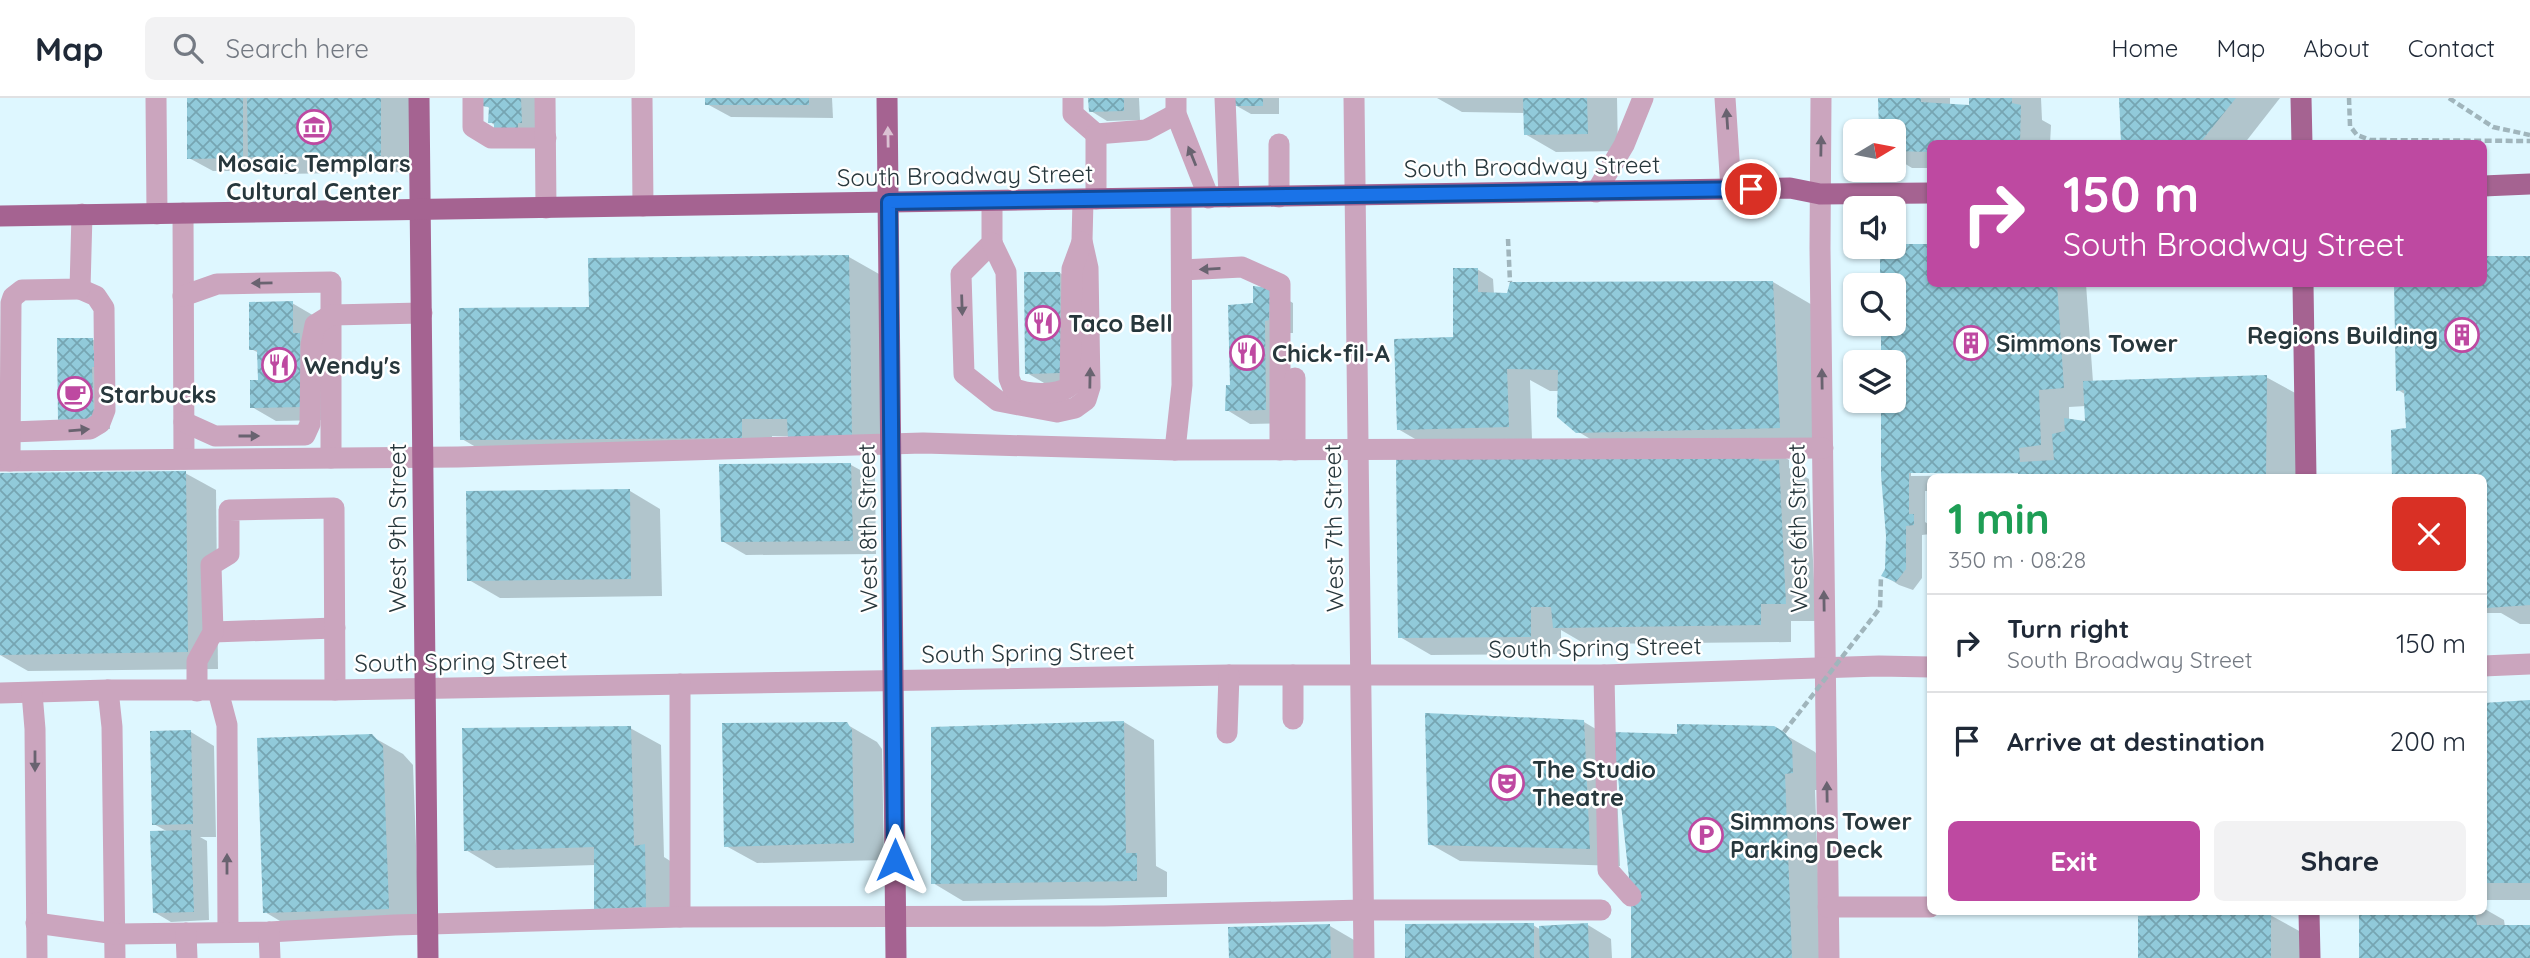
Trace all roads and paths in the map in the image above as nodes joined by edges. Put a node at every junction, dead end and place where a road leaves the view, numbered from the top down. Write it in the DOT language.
graph roads {
  1 [pos="156,98"];
  2 [pos="419,98"];
  3 [pos="473,98"];
  4 [pos="545,98"];
  5 [pos="642,98"];
  6 [pos="887,98"];
  7 [pos="1073,98"];
  8 [pos="1226,98"];
  9 [pos="1354,98"];
  10 [pos="1643,98"];
  11 [pos="1726,98"];
  12 [pos="1821,98"];
  13 [pos="2301,98"];
  14 [pos="2349,98"];
  15 [pos="2449,98"];
  16 [pos="1176,106"];
  17 [pos="1096,134"];
  18 [pos="2530,135"];
  19 [pos="545,138"];
  20 [pos="2302,140"];
  21 [pos="2370,140"];
  22 [pos="2487,141"];
  23 [pos="2530,141"];
  24 [pos="1279,144"];
  25 [pos="2530,184"];
  26 [pos="2487,186"];
  27 [pos="1731,189"];
  28 [pos="1596,192"];
  29 [pos="1927,193"];
  30 [pos="1820,194"];
  31 [pos="1355,195"];
  32 [pos="1219,197"];
  33 [pos="1279,197"];
  34 [pos="1181,198"];
  35 [pos="1089,199"];
  36 [pos="992,201"];
  37 [pos="889,202"];
  38 [pos="643,206"];
  39 [pos="546,208"];
  40 [pos="420,210"];
  41 [pos="183,213"];
  42 [pos="82,214"];
  43 [pos="157,214"];
  44 [pos="0,216"];
  45 [pos="1508,239"];
  46 [pos="1082,241"];
  47 [pos="992,243"];
  48 [pos="1182,270"];
  49 [pos="1510,282"];
  50 [pos="2303,287"];
  51 [pos="80,289"];
  52 [pos="183,296"];
  53 [pos="422,313"];
  54 [pos="331,315"];
  55 [pos="184,422"];
  56 [pos="10,432"];
  57 [pos="892,445"];
  58 [pos="1823,447"];
  59 [pos="1359,448"];
  60 [pos="1175,450"];
  61 [pos="1288,450"];
  62 [pos="423,457"];
  63 [pos="331,458"];
  64 [pos="184,459"];
  65 [pos="5,461"];
  66 [pos="2305,474"];
  67 [pos="1881,576"];
  68 [pos="335,628"];
  69 [pos="213,632"];
  70 [pos="2530,664"];
  71 [pos="2487,666"];
  72 [pos="1927,667"];
  73 [pos="1825,670"];
  74 [pos="1361,674"];
  75 [pos="1229,675"];
  76 [pos="1293,675"];
  77 [pos="1604,675"];
  78 [pos="894,681"];
  79 [pos="680,684"];
  80 [pos="425,687"];
  81 [pos="108,690"];
  82 [pos="335,690"];
  83 [pos="207,691"];
  84 [pos="0,693"];
  85 [pos="32,693"];
  86 [pos="1293,719"];
  87 [pos="1606,732"];
  88 [pos="1784,732"];
  89 [pos="1227,733"];
  90 [pos="1616,754"];
  91 [pos="1631,896"];
  92 [pos="1828,907"];
  93 [pos="1927,907"];
  94 [pos="1364,910"];
  95 [pos="1601,910"];
  96 [pos="895,915"];
  97 [pos="2309,915"];
  98 [pos="680,917"];
  99 [pos="36,923"];
  100 [pos="428,926"];
  101 [pos="228,932"];
  102 [pos="269,932"];
  103 [pos="186,933"];
  104 [pos="116,934"];
  105 [pos="37,958"];
  106 [pos="115,958"];
  107 [pos="187,958"];
  108 [pos="270,958"];
  109 [pos="428,958"];
  110 [pos="896,958"];
  111 [pos="1364,958"];
  112 [pos="1829,958"];
  113 [pos="2309,958"];
  1 -- 43 [label="street"];
  2 -- 40 [label="main road, West 9th Street"];
  3 -- 19 [label="street"];
  4 -- 19 [label="street"];
  5 -- 38 [label="street"];
  37 -- 6 [label="main road, West 8th Street, one-way"];
  7 -- 17 [label="street"];
  8 -- 32 [label="street"];
  9 -- 31 [label="street, West 7th Street"];
  10 -- 28 [label="street"];
  27 -- 11 [label="street, one-way"];
  30 -- 12 [label="street, West 6th Street, one-way"];
  13 -- 20 [label="main road"];
  14 -- 21 [label="path"];
  15 -- 18 [label="path"];
  16 -- 17 [label="street"];
  32 -- 16 [label="street, one-way"];
  17 -- 35 [label="street"];
  19 -- 39 [label="street"];
  22 -- 23 [label="path"];
  24 -- 33 [label="street"];
  25 -- 26 [label="main road"];
  27 -- 28 [label="main road, South Broadway Street"];
  27 -- 30 [label="main road, South Broadway Street"];
  28 -- 31 [label="main road, South Broadway Street"];
  29 -- 30 [label="main road, South Broadway Street"];
  58 -- 30 [label="street, West 6th Street, one-way"];
  31 -- 33 [label="main road, South Broadway Street"];
  31 -- 59 [label="street, West 7th Street"];
  32 -- 33 [label="main road, South Broadway Street"];
  32 -- 34 [label="main road, South Broadway Street"];
  34 -- 35 [label="main road, South Broadway Street"];
  34 -- 48 [label="street"];
  35 -- 36 [label="main road, South Broadway Street"];
  35 -- 46 [label="street"];
  36 -- 37 [label="main road, South Broadway Street"];
  36 -- 47 [label="street"];
  37 -- 38 [label="main road, South Broadway Street"];
  37 -- 57 [label="main road, West 8th Street"];
  38 -- 39 [label="main road, South Broadway Street"];
  39 -- 40 [label="main road, South Broadway Street"];
  40 -- 41 [label="main road, South Broadway Street"];
  40 -- 53 [label="main road, West 9th Street"];
  41 -- 43 [label="main road, South Broadway Street"];
  41 -- 52 [label="street"];
  42 -- 43 [label="main road, South Broadway Street"];
  42 -- 44 [label="main road, South Broadway Street"];
  42 -- 51 [label="street"];
  45 -- 49 [label="path"];
  46 -- 47 [label="street"];
  47 -- 46 [label="street, one-way"];
  48 -- 60 [label="street"];
  61 -- 48 [label="street, one-way"];
  50 -- 66 [label="main road"];
  51 -- 56 [label="street"];
  56 -- 51 [label="street, one-way"];
  54 -- 52 [label="street, one-way"];
  52 -- 55 [label="street"];
  53 -- 54 [label="street"];
  53 -- 62 [label="main road, West 9th Street"];
  55 -- 54 [label="street, one-way"];
  54 -- 63 [label="street"];
  55 -- 64 [label="street"];
  56 -- 65 [label="street"];
  57 -- 60 [label="street"];
  57 -- 62 [label="street"];
  57 -- 78 [label="main road, West 8th Street"];
  58 -- 59 [label="street"];
  73 -- 58 [label="street, West 6th Street, one-way"];
  59 -- 61 [label="street"];
  59 -- 74 [label="street, West 7th Street"];
  60 -- 61 [label="street"];
  62 -- 63 [label="street"];
  62 -- 80 [label="main road, West 9th Street"];
  63 -- 64 [label="street"];
  64 -- 65 [label="street"];
  67 -- 88 [label="path, bridge"];
  68 -- 69 [label="street"];
  68 -- 69 [label="street"];
  68 -- 82 [label="street"];
  69 -- 83 [label="street"];
  70 -- 71 [label="street"];
  72 -- 73 [label="street, South Spring Street"];
  73 -- 77 [label="street, South Spring Street"];
  92 -- 73 [label="street, West 6th Street, one-way"];
  74 -- 76 [label="street, South Spring Street"];
  74 -- 77 [label="street, South Spring Street"];
  74 -- 94 [label="street, West 7th Street"];
  75 -- 76 [label="street, South Spring Street"];
  75 -- 78 [label="street, South Spring Street"];
  75 -- 89 [label="street"];
  76 -- 86 [label="street"];
  77 -- 87 [label="street"];
  78 -- 79 [label="street, South Spring Street"];
  78 -- 96 [label="main road, West 8th Street"];
  79 -- 80 [label="street, South Spring Street"];
  79 -- 98 [label="street"];
  80 -- 82 [label="street, South Spring Street"];
  80 -- 100 [label="main road, West 9th Street"];
  81 -- 83 [label="street, South Spring Street"];
  81 -- 85 [label="street, South Spring Street"];
  81 -- 104 [label="street"];
  82 -- 83 [label="street, South Spring Street"];
  101 -- 83 [label="street, one-way"];
  84 -- 85 [label="street, South Spring Street"];
  85 -- 99 [label="street, one-way"];
  87 -- 90 [label="street"];
  87 -- 91 [label="street"];
  92 -- 93 [label="street"];
  92 -- 112 [label="street, West 6th Street"];
  94 -- 95 [label="street"];
  94 -- 96 [label="street"];
  94 -- 111 [label="street, West 7th Street"];
  96 -- 98 [label="street"];
  96 -- 110 [label="main road, West 8th Street"];
  97 -- 113 [label="main road"];
  98 -- 100 [label="street"];
  99 -- 104 [label="street"];
  99 -- 105 [label="street"];
  100 -- 102 [label="street"];
  100 -- 109 [label="main road, West 9th Street"];
  101 -- 102 [label="street"];
  101 -- 103 [label="street"];
  102 -- 108 [label="street"];
  103 -- 104 [label="street"];
  103 -- 107 [label="street"];
  104 -- 106 [label="street"];
}
